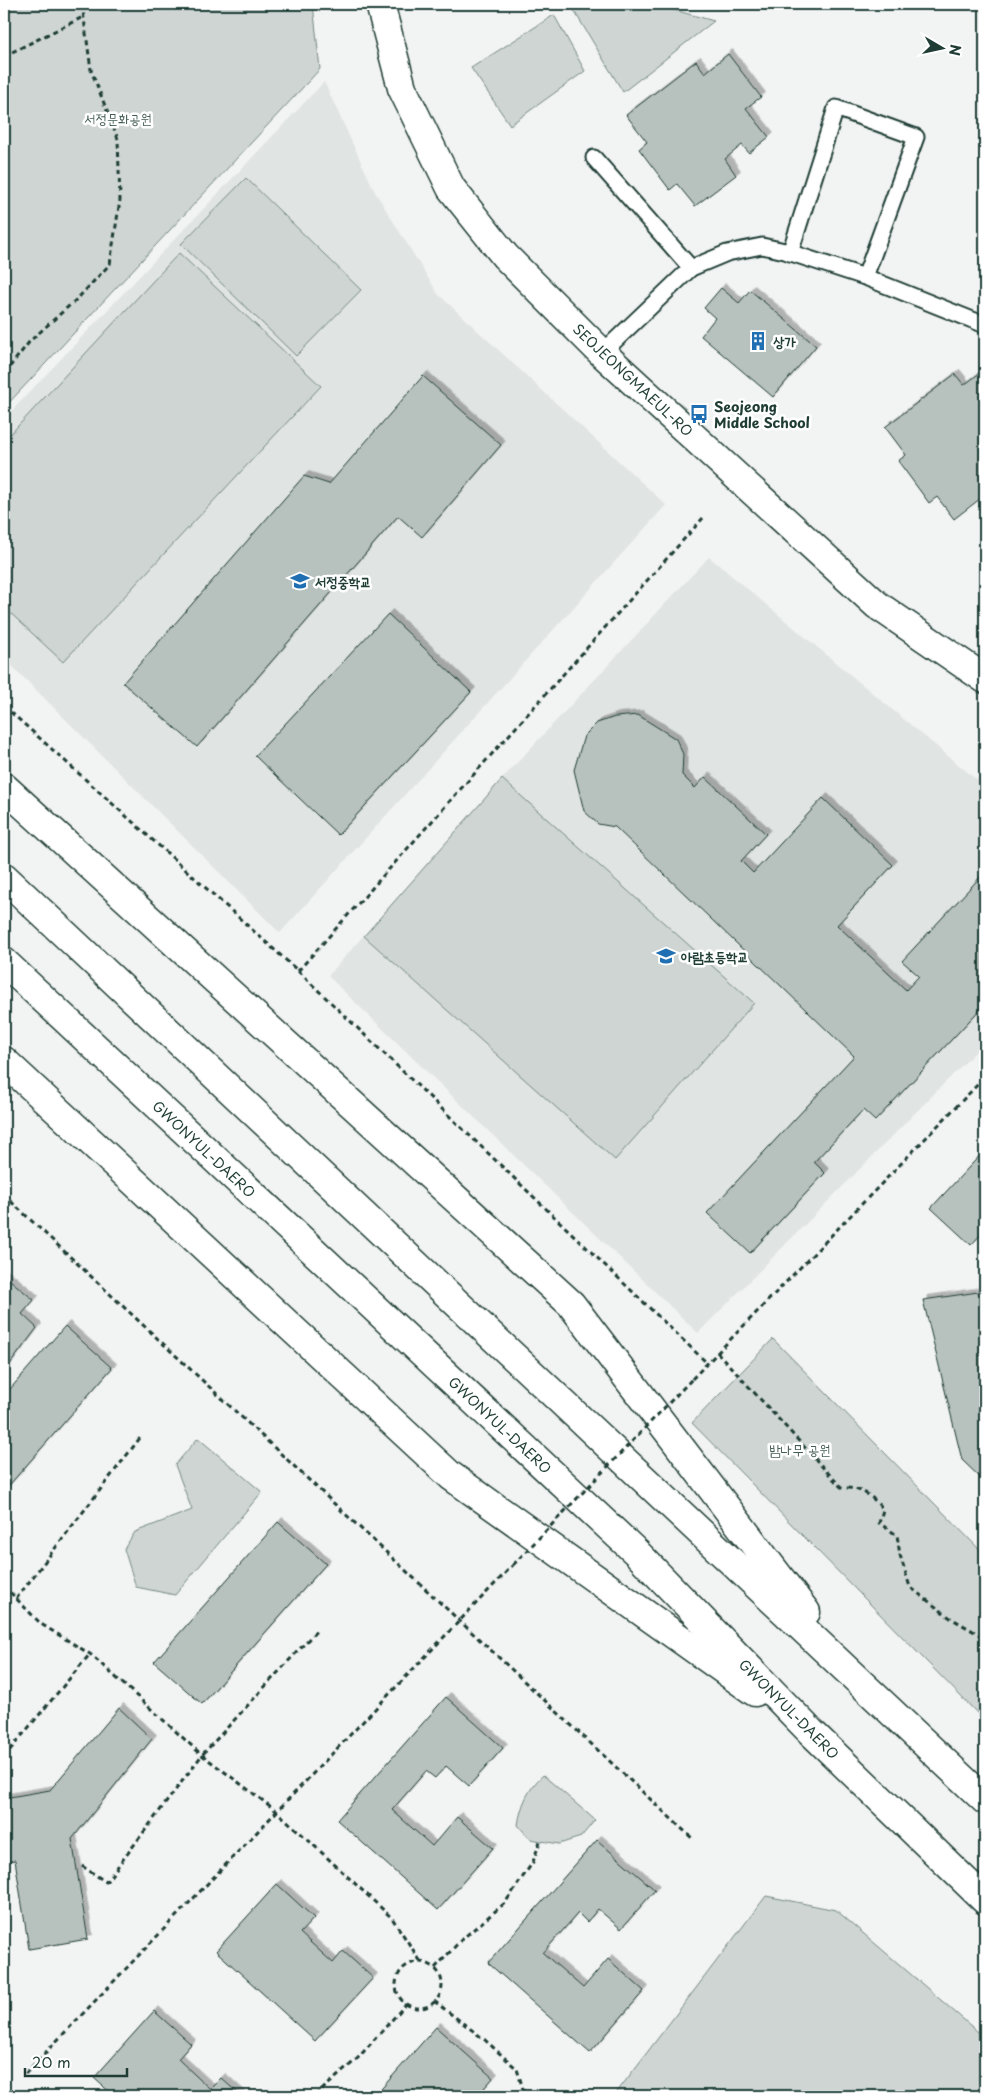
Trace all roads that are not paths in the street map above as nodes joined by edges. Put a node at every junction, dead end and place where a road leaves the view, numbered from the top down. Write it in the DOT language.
graph roads {
  1 [pos="380,4"];
  2 [pos="594,158"];
  3 [pos="790,253"];
  4 [pos="691,268"];
  5 [pos="865,277"];
  6 [pos="985,325"];
  7 [pos="602,354"];
  8 [pos="985,679"];
  9 [pos="4,787"];
  10 [pos="4,878"];
  11 [pos="4,962"];
  12 [pos="4,1061"];
  13 [pos="853,1675"];
  14 [pos="811,1732"];
  15 [pos="985,1800"];
  16 [pos="985,1900"];
  1 -- 7 [label="main road, SEOJEONGMAEUL-RO"];
  2 -- 4 [label="lane"];
  3 -- 4 [label="lane"];
  3 -- 5 [label="lane"];
  3 -- 5 [label="lane"];
  4 -- 7 [label="lane"];
  5 -- 6 [label="lane"];
  7 -- 8 [label="main road, SEOJEONGMAEUL-RO"];
  9 -- 13 [label="main road"];
  10 -- 13 [label="main road"];
  11 -- 14 [label="main road, GWONYUL-DAERO"];
  12 -- 14 [label="main road"];
  13 -- 15 [label="main road"];
  14 -- 16 [label="main road, GWONYUL-DAERO"];
}
